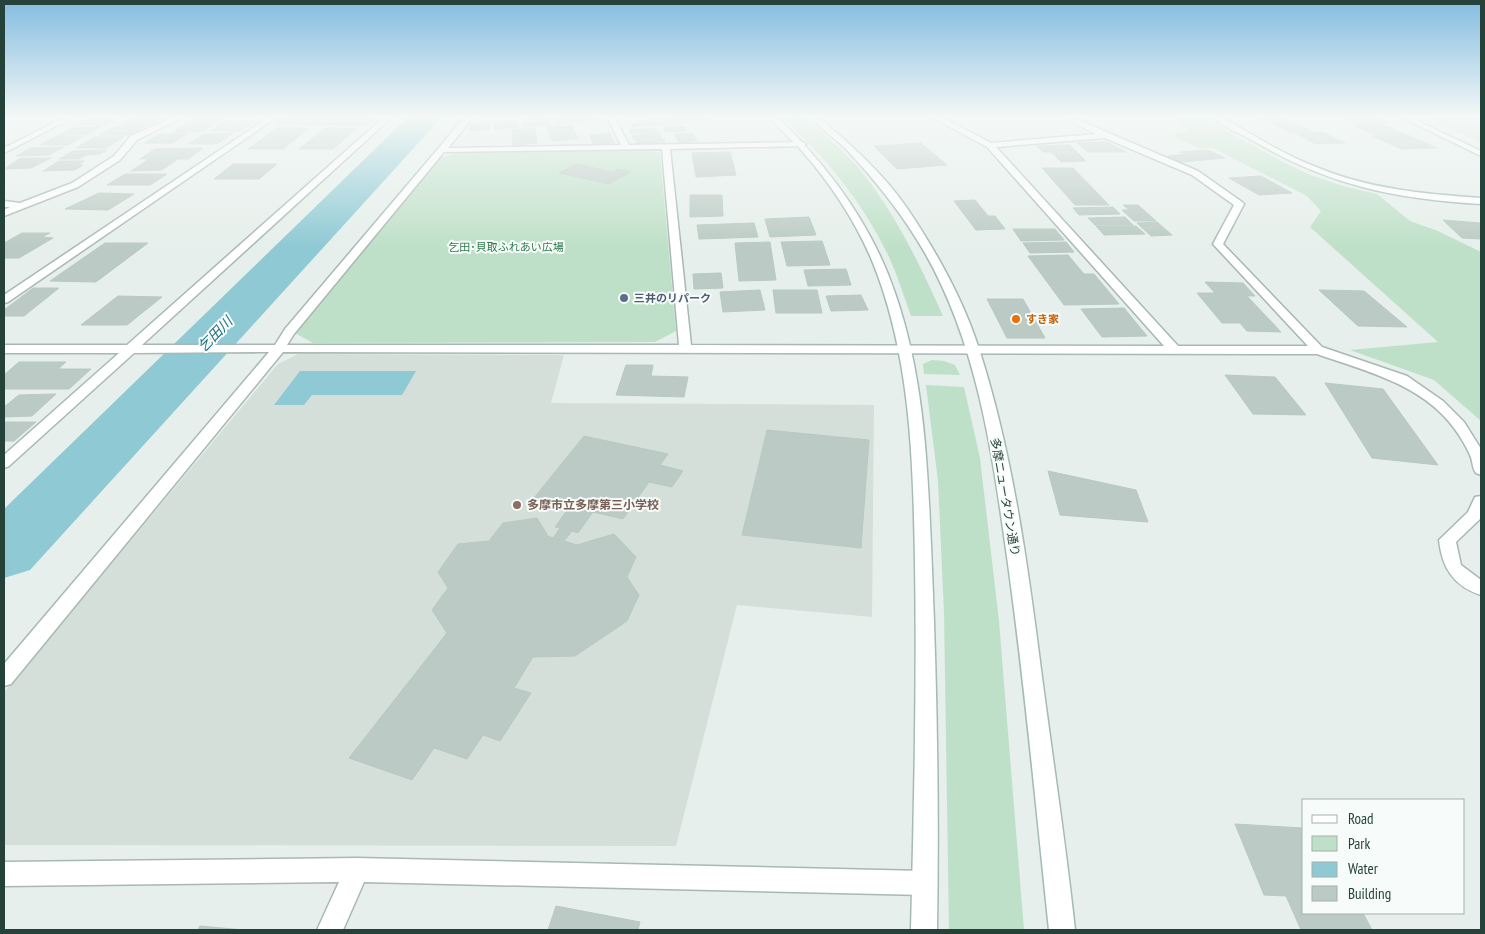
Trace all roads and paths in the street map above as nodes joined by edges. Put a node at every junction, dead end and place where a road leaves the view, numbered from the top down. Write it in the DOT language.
graph roads {
  1 [pos="113,161"];
  2 [pos="209,161"];
  3 [pos="339,161"];
  4 [pos="432,161"];
  5 [pos="667,161"];
  6 [pos="816,161"];
  7 [pos="861,161"];
  8 [pos="1004,161"];
  9 [pos="1164,161"];
  10 [pos="1292,161"];
  11 [pos="1481,200"];
  12 [pos="4,204"];
  13 [pos="21,206"];
  14 [pos="4,213"];
  15 [pos="4,300"];
  16 [pos="686,348"];
  17 [pos="905,348"];
  18 [pos="973,348"];
  19 [pos="1172,348"];
  20 [pos="4,349"];
  21 [pos="128,350"];
  22 [pos="278,350"];
  23 [pos="1318,350"];
  24 [pos="4,463"];
  25 [pos="1481,470"];
  26 [pos="1481,501"];
  27 [pos="1481,588"];
  28 [pos="4,678"];
  29 [pos="357,870"];
  30 [pos="4,874"];
  31 [pos="924,883"];
  32 [pos="330,930"];
  33 [pos="924,930"];
  34 [pos="1062,930"];
  1 -- 13 [label="street"];
  2 -- 15 [label="street"];
  3 -- 21 [label="street"];
  4 -- 22 [label="street"];
  5 -- 16 [label="street"];
  6 -- 17 [label="street"];
  7 -- 18 [label="street, 多摩ニュータウン通り"];
  8 -- 19 [label="street"];
  9 -- 23 [label="street"];
  10 -- 11 [label="street"];
  12 -- 13 [label="street"];
  13 -- 14 [label="street"];
  16 -- 17 [label="street"];
  16 -- 22 [label="street"];
  17 -- 18 [label="street"];
  17 -- 31 [label="street"];
  18 -- 19 [label="street"];
  18 -- 34 [label="street, 多摩ニュータウン通り"];
  19 -- 23 [label="street"];
  20 -- 21 [label="street"];
  21 -- 22 [label="street"];
  21 -- 24 [label="street"];
  22 -- 28 [label="street"];
  23 -- 25 [label="street"];
  26 -- 27 [label="street"];
  29 -- 30 [label="street"];
  29 -- 31 [label="street"];
  29 -- 32 [label="street"];
  31 -- 33 [label="street"];
}
